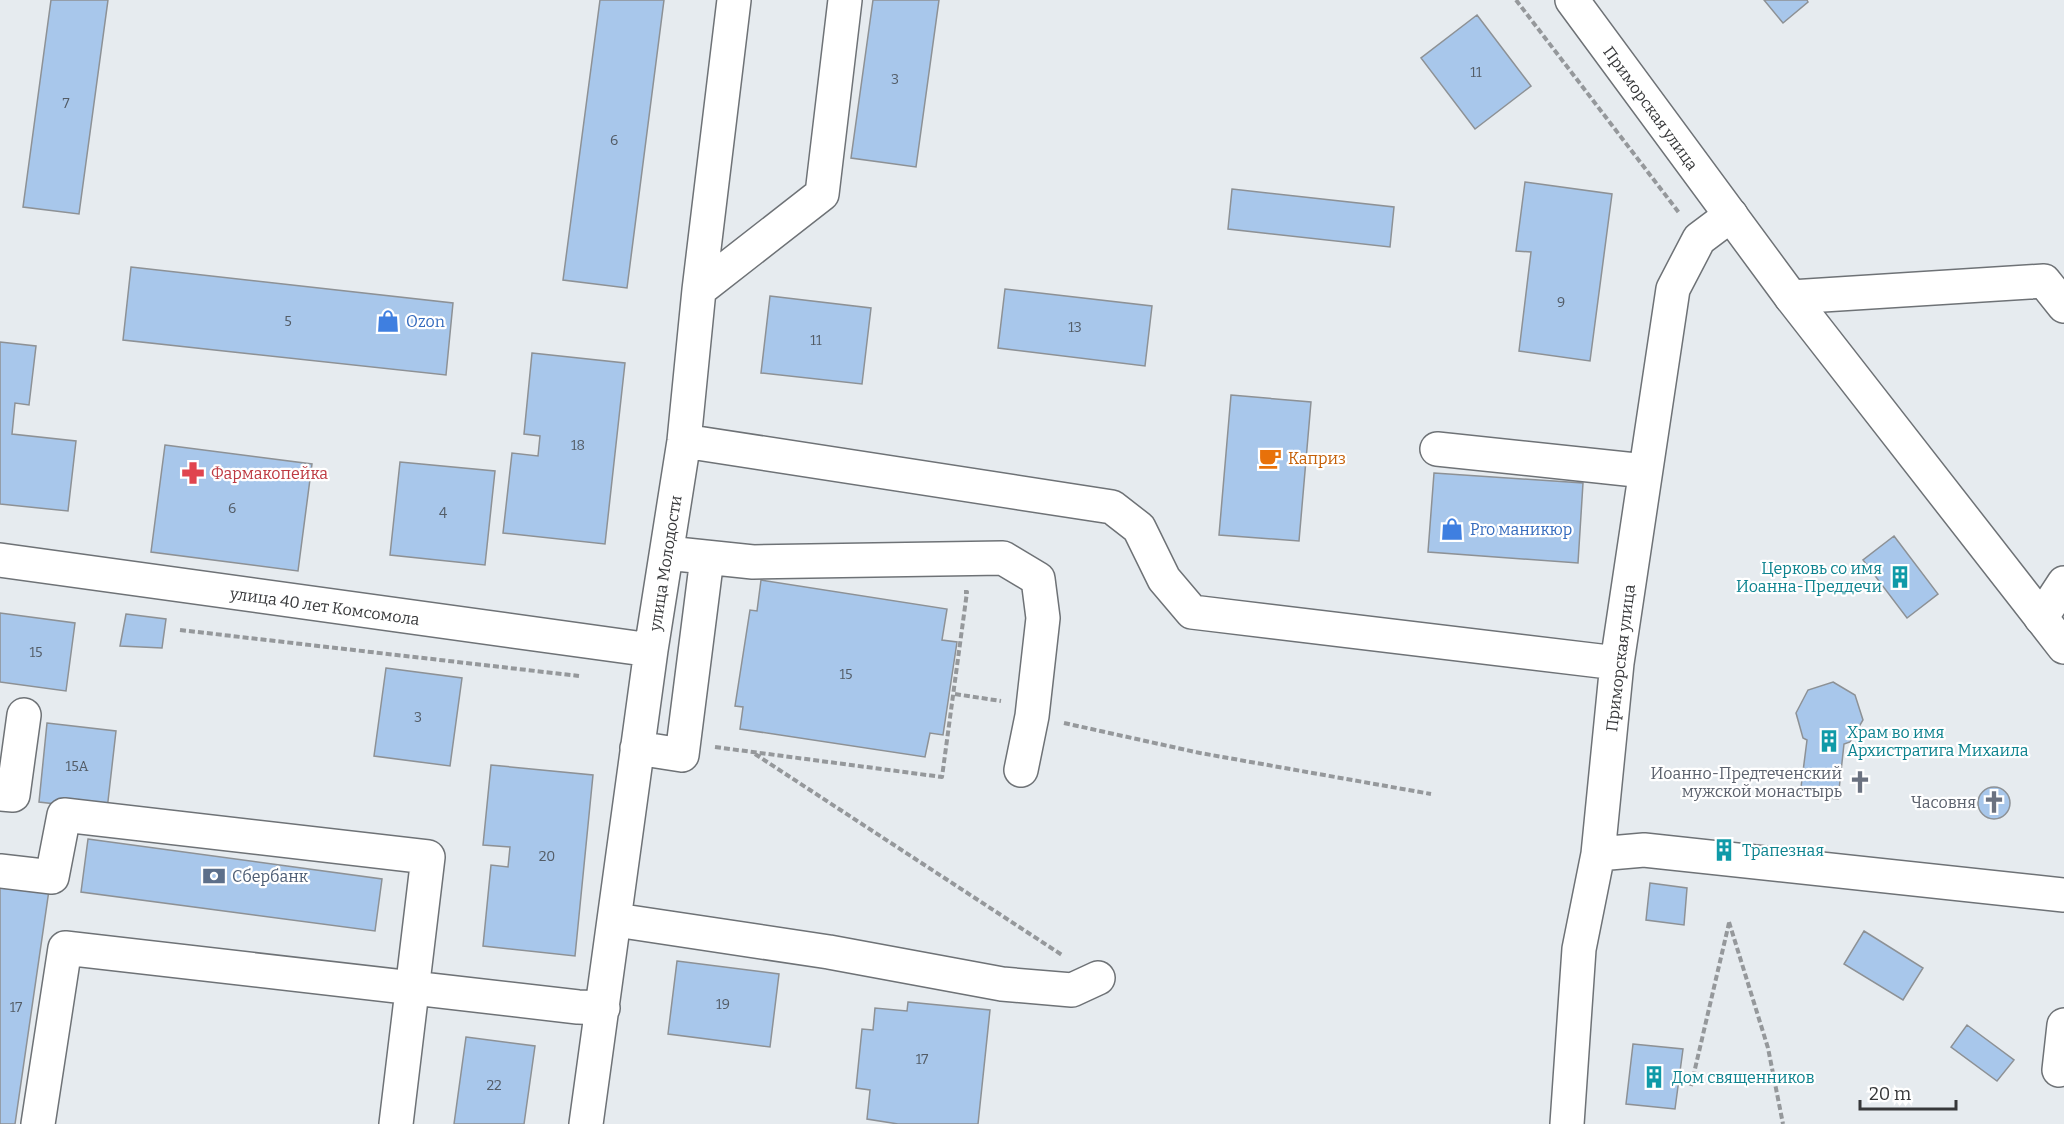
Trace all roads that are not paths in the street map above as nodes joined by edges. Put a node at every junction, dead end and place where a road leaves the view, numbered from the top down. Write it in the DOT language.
graph roads {
  1 [pos="734,0"];
  2 [pos="845,0"];
  3 [pos="1572,0"];
  4 [pos="1731,215"];
  5 [pos="699,290"];
  6 [pos="1791,297"];
  7 [pos="2064,306"];
  8 [pos="684,441"];
  9 [pos="1437,449"];
  10 [pos="1645,471"];
  11 [pos="667,553"];
  12 [pos="707,558"];
  13 [pos="0,560"];
  14 [pos="2064,583"];
  15 [pos="2041,618"];
  16 [pos="2064,647"];
  17 [pos="651,650"];
  18 [pos="1617,663"];
  19 [pos="24,715"];
  20 [pos="637,748"];
  21 [pos="1021,770"];
  22 [pos="0,794"];
  23 [pos="1598,854"];
  24 [pos="0,871"];
  25 [pos="2064,895"];
  26 [pos="616,920"];
  27 [pos="1098,978"];
  28 [pos="413,988"];
  29 [pos="603,1008"];
  30 [pos="2064,1025"];
  31 [pos="2064,1068"];
  32 [pos="38,1124"];
  33 [pos="396,1124"];
  34 [pos="586,1124"];
  35 [pos="1567,1124"];
  1 -- 5 [label="main road, улица Молодости"];
  2 -- 5 [label="main road"];
  3 -- 4 [label="main road, Приморская улица"];
  4 -- 6 [label="main road, Приморская улица"];
  4 -- 10 [label="main road, Приморская улица"];
  5 -- 8 [label="main road, улица Молодости"];
  6 -- 7 [label="main road"];
  6 -- 15 [label="main road, Приморская улица"];
  8 -- 11 [label="main road, улица Молодости"];
  8 -- 18 [label="main road"];
  9 -- 10 [label="main road"];
  10 -- 18 [label="main road, Приморская улица"];
  11 -- 12 [label="main road"];
  11 -- 17 [label="main road, улица Молодости"];
  12 -- 20 [label="main road"];
  12 -- 21 [label="main road"];
  13 -- 17 [label="main road, улица 40 лет Комсомола"];
  14 -- 15 [label="main road"];
  15 -- 16 [label="main road, Приморская улица"];
  17 -- 20 [label="main road, улица Молодости"];
  18 -- 23 [label="main road, Приморская улица"];
  19 -- 22 [label="main road"];
  20 -- 26 [label="main road, улица Молодости"];
  23 -- 25 [label="main road"];
  23 -- 35 [label="main road, Приморская улица"];
  24 -- 28 [label="main road"];
  26 -- 27 [label="main road"];
  26 -- 29 [label="main road, улица Молодости"];
  28 -- 29 [label="main road"];
  28 -- 32 [label="main road"];
  28 -- 33 [label="main road"];
  29 -- 34 [label="main road, улица Молодости"];
  30 -- 31 [label="main road"];
}
